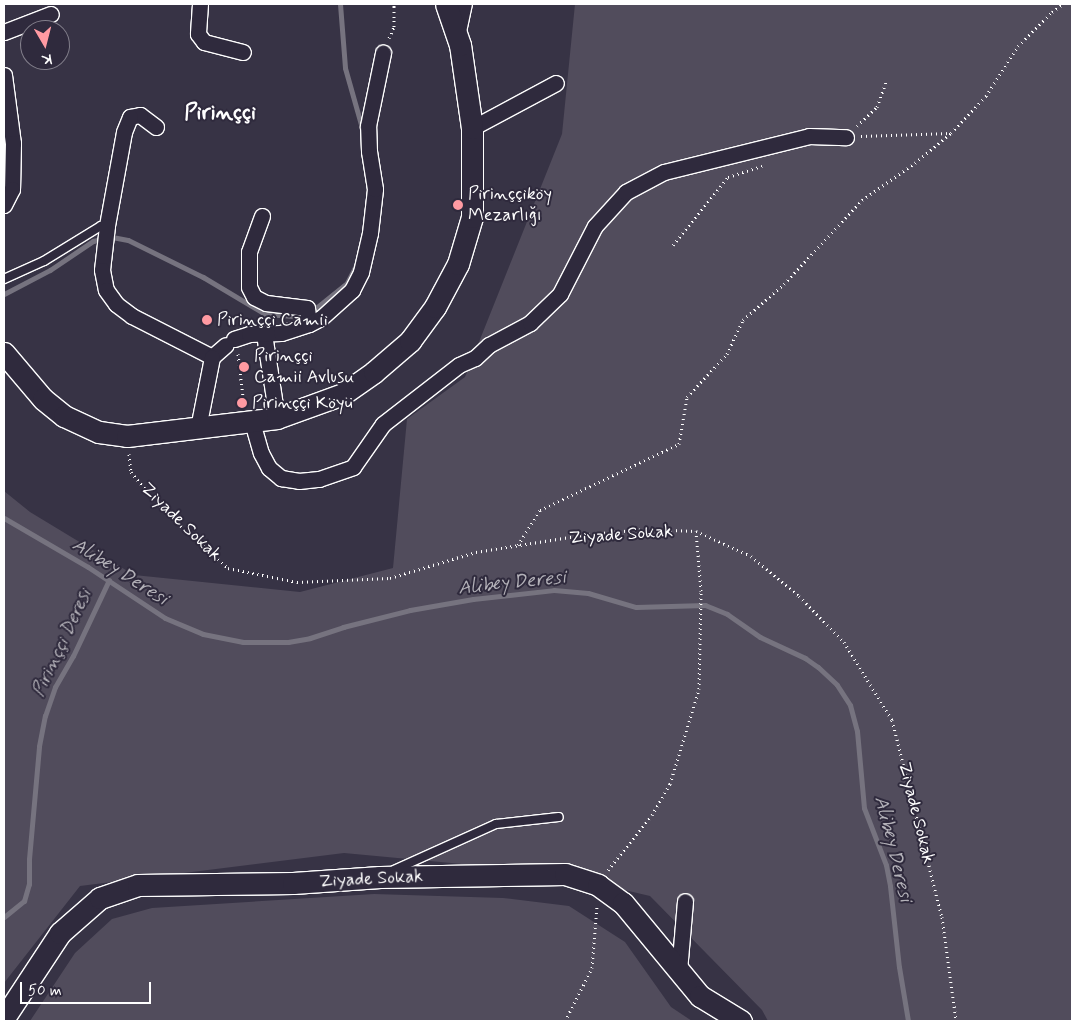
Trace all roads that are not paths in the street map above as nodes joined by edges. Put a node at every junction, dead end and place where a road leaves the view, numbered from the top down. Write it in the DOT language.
graph roads {
  1 [pos="200,4"];
  2 [pos="446,4"];
  3 [pos="464,4"];
  4 [pos="51,14"];
  5 [pos="4,32"];
  6 [pos="457,36"];
  7 [pos="243,52"];
  8 [pos="383,53"];
  9 [pos="4,75"];
  10 [pos="556,83"];
  11 [pos="156,127"];
  12 [pos="472,128"];
  13 [pos="846,137"];
  14 [pos="4,204"];
  15 [pos="262,216"];
  16 [pos="107,226"];
  17 [pos="4,279"];
  18 [pos="309,324"];
  19 [pos="264,334"];
  20 [pos="4,353"];
  21 [pos="212,357"];
  22 [pos="277,418"];
  23 [pos="249,423"];
  24 [pos="198,428"];
  25 [pos="559,817"];
  26 [pos="380,877"];
  27 [pos="685,901"];
  28 [pos="679,970"];
  29 [pos="4,1018"];
  30 [pos="741,1021"];
  1 -- 7 [label="street"];
  2 -- 6 [label="street"];
  3 -- 6 [label="street"];
  4 -- 5 [label="street"];
  6 -- 12 [label="street"];
  8 -- 18 [label="street"];
  9 -- 14 [label="street"];
  10 -- 12 [label="street"];
  11 -- 16 [label="street"];
  12 -- 22 [label="street"];
  13 -- 23 [label="street"];
  15 -- 18 [label="street"];
  16 -- 17 [label="lane"];
  16 -- 21 [label="street"];
  18 -- 19 [label="street"];
  19 -- 21 [label="street"];
  19 -- 22 [label="street"];
  20 -- 24 [label="street"];
  21 -- 24 [label="street"];
  22 -- 23 [label="street"];
  23 -- 24 [label="street"];
  25 -- 26 [label="lane"];
  26 -- 28 [label="street, Ziyade Sokak"];
  26 -- 29 [label="street, Ziyade Sokak"];
  27 -- 28 [label="street"];
  28 -- 30 [label="street, Ziyade Sokak"];
}
